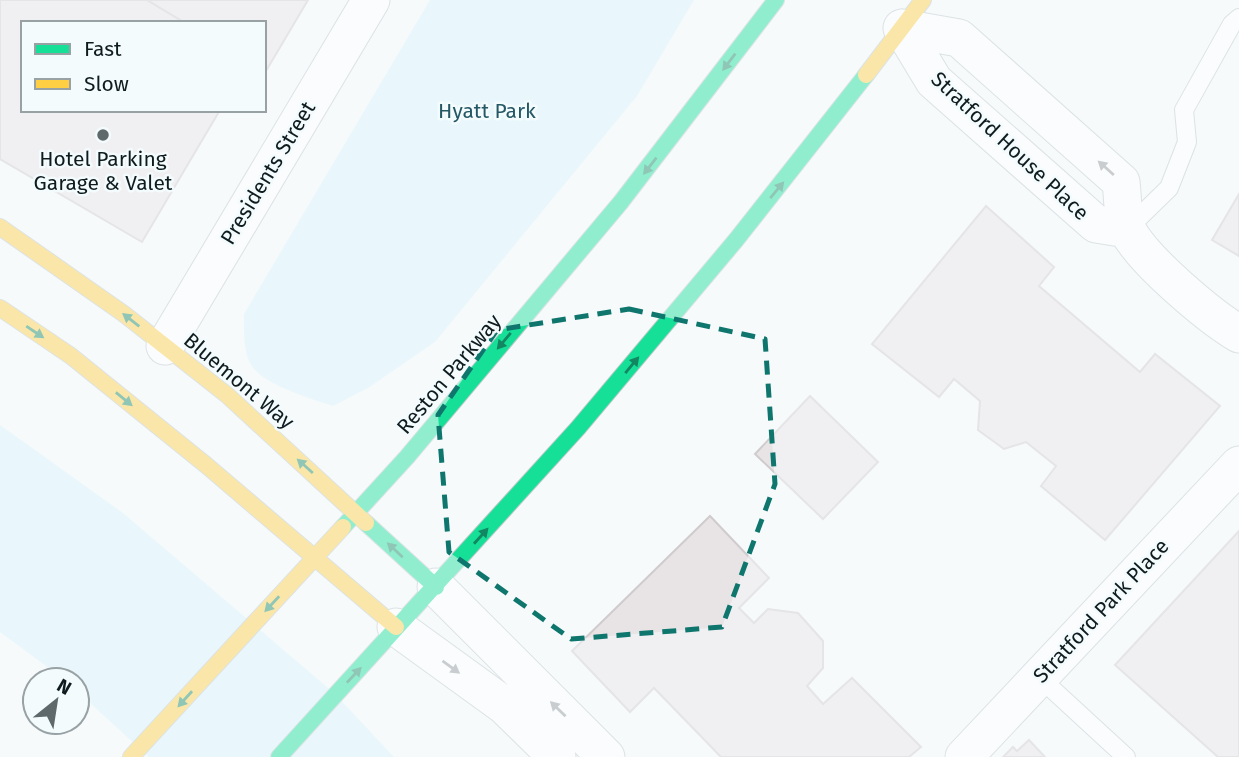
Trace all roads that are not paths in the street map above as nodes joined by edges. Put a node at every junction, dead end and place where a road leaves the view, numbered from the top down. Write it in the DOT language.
graph roads {
  1 [pos="371,0"];
  2 [pos="776,0"];
  3 [pos="913,14"];
  4 [pos="1239,18"];
  5 [pos="0,227"];
  6 [pos="1127,229"];
  7 [pos="0,308"];
  8 [pos="1239,334"];
  9 [pos="165,346"];
  10 [pos="1239,465"];
  11 [pos="355,513"];
  12 [pos="314,559"];
  13 [pos="436,587"];
  14 [pos="396,627"];
  15 [pos="1039,677"];
  16 [pos="599,755"];
  17 [pos="131,757"];
  18 [pos="279,757"];
  19 [pos="556,757"];
  20 [pos="964,757"];
  21 [pos="1126,757"];
  1 -- 9 [label="street, Presidents Street"];
  2 -- 11 [label="main road, Reston Parkway, one-way"];
  6 -- 3 [label="street, Stratford House Place, one-way"];
  3 -- 6 [label="street, Stratford House Place"];
  13 -- 3 [label="main road, one-way"];
  4 -- 6 [label="lane"];
  9 -- 5 [label="main road, Bluemont Way, one-way"];
  6 -- 8 [label="street"];
  7 -- 12 [label="main road, one-way"];
  11 -- 9 [label="main road, Bluemont Way, one-way"];
  10 -- 15 [label="street, Stratford Park Place"];
  11 -- 12 [label="main road, Reston Parkway"];
  13 -- 11 [label="main road, Bluemont Way, one-way"];
  12 -- 14 [label="main road"];
  12 -- 17 [label="main road, Reston Parkway, one-way"];
  13 -- 14 [label="main road"];
  16 -- 13 [label="street, one-way"];
  18 -- 14 [label="main road, one-way"];
  14 -- 19 [label="street, one-way"];
  15 -- 20 [label="street, Stratford Park Place"];
  15 -- 21 [label="lane"];
}
